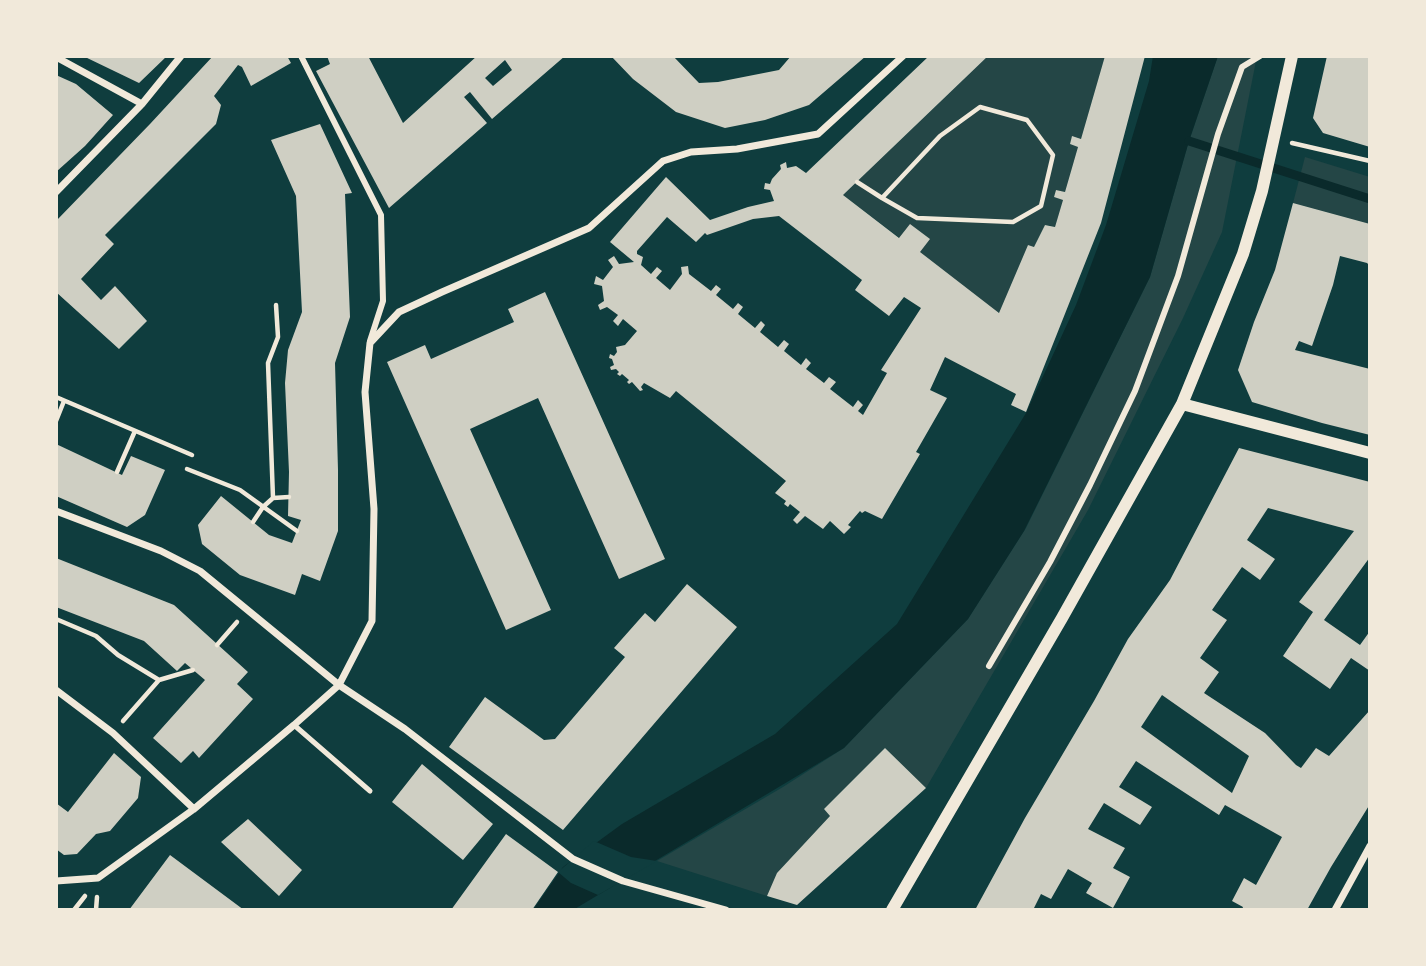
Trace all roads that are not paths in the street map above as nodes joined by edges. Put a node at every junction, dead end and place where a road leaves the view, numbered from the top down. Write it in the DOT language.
graph roads {
  1 [pos="181,56"];
  2 [pos="301,56"];
  3 [pos="904,56"];
  4 [pos="1260,56"];
  5 [pos="1292,56"];
  6 [pos="56,57"];
  7 [pos="142,104"];
  8 [pos="56,192"];
  9 [pos="370,343"];
  10 [pos="1182,404"];
  11 [pos="1370,453"];
  12 [pos="56,511"];
  13 [pos="989,666"];
  14 [pos="339,685"];
  15 [pos="56,690"];
  16 [pos="294,725"];
  17 [pos="370,791"];
  18 [pos="194,809"];
  19 [pos="1370,846"];
  20 [pos="56,881"];
  21 [pos="726,910"];
  22 [pos="892,910"];
  23 [pos="1335,910"];
  1 -- 7 [label="street"];
  2 -- 9 [label="street"];
  3 -- 9 [label="street"];
  4 -- 13 [label="street"];
  5 -- 10 [label="street"];
  6 -- 7 [label="street"];
  7 -- 8 [label="street"];
  9 -- 14 [label="street"];
  10 -- 11 [label="street"];
  10 -- 22 [label="street"];
  12 -- 14 [label="street"];
  14 -- 16 [label="street"];
  14 -- 21 [label="street"];
  15 -- 18 [label="street"];
  16 -- 17 [label="lane"];
  16 -- 18 [label="street"];
  18 -- 20 [label="street"];
  19 -- 23 [label="street"];
}
